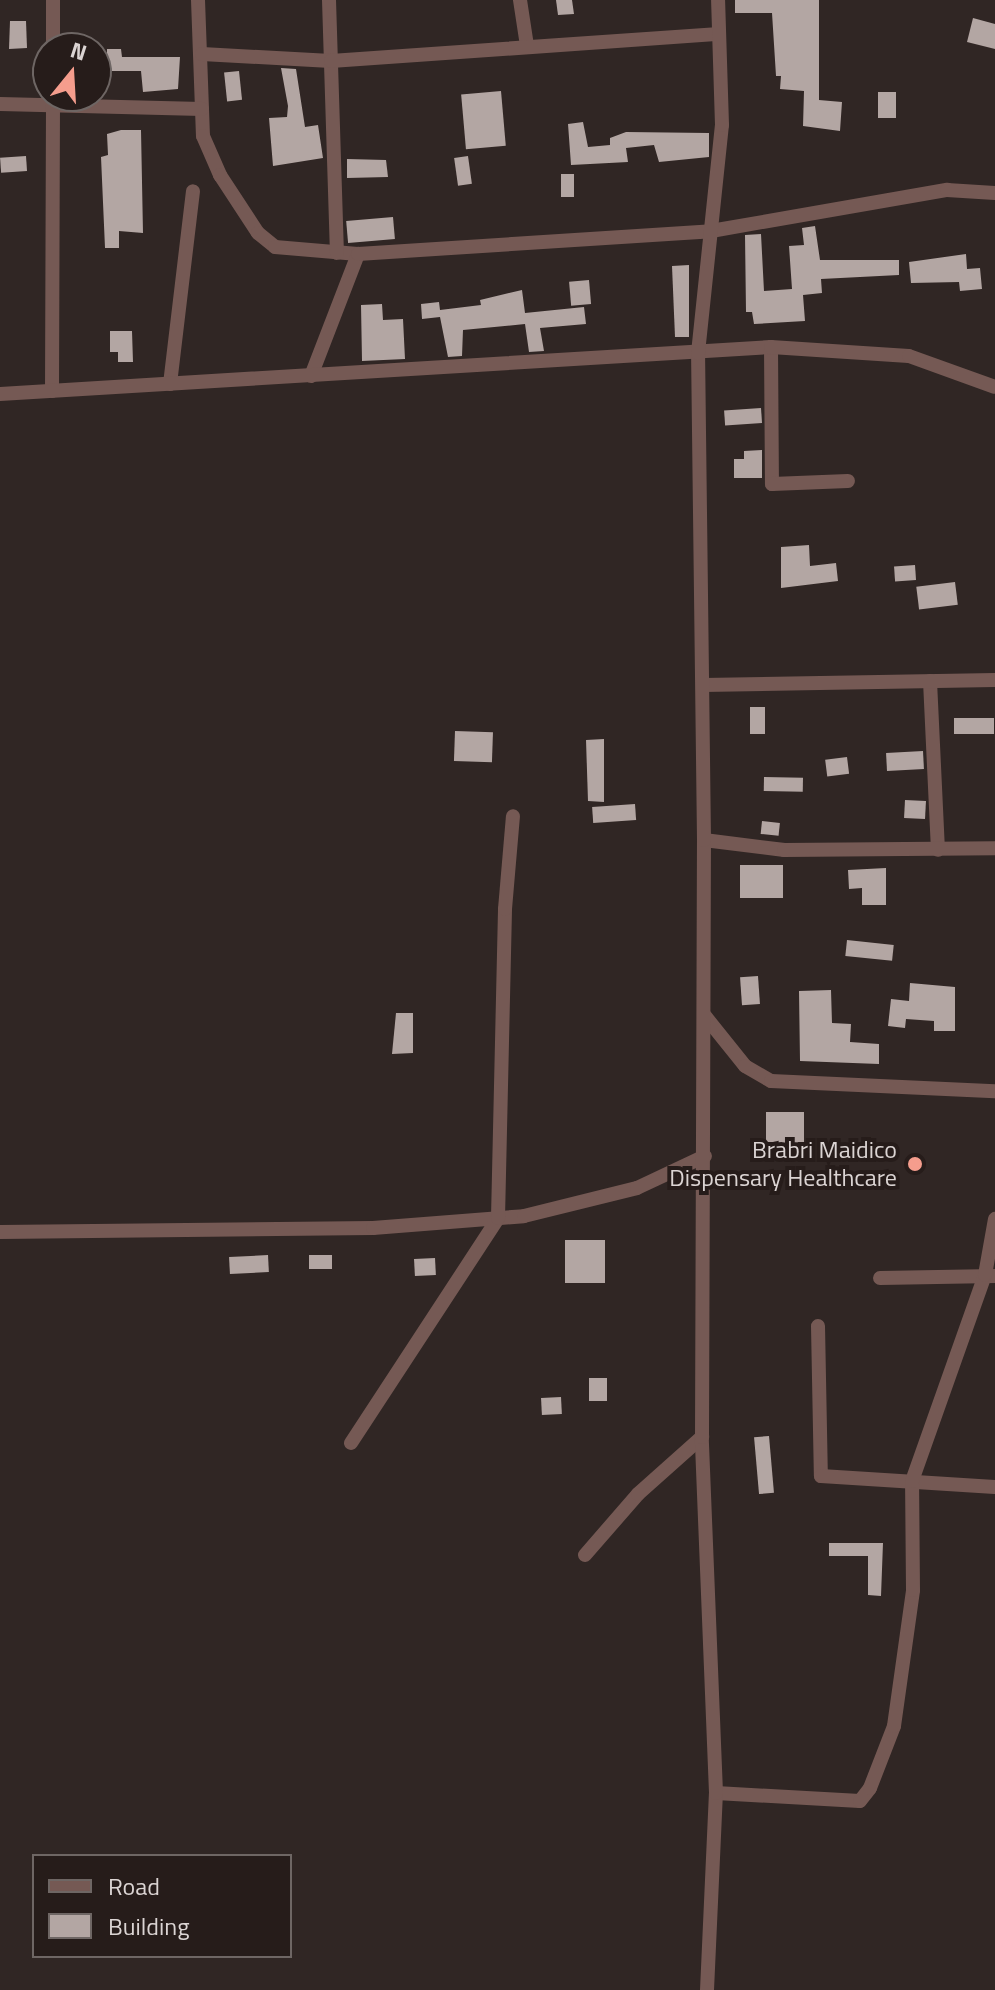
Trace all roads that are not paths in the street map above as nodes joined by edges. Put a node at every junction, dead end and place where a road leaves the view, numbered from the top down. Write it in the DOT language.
graph roads {
  1 [pos="53,0"];
  2 [pos="198,0"];
  3 [pos="329,0"];
  4 [pos="520,0"];
  5 [pos="718,0"];
  6 [pos="53,32"];
  7 [pos="719,34"];
  8 [pos="527,46"];
  9 [pos="202,54"];
  10 [pos="331,61"];
  11 [pos="32,102"];
  12 [pos="0,104"];
  13 [pos="112,104"];
  14 [pos="202,109"];
  15 [pos="53,112"];
  16 [pos="193,191"];
  17 [pos="995,193"];
  18 [pos="711,231"];
  19 [pos="337,253"];
  20 [pos="358,254"];
  21 [pos="771,347"];
  22 [pos="698,353"];
  23 [pos="311,376"];
  24 [pos="170,384"];
  25 [pos="995,387"];
  26 [pos="52,391"];
  27 [pos="0,394"];
  28 [pos="848,481"];
  29 [pos="995,680"];
  30 [pos="930,681"];
  31 [pos="703,685"];
  32 [pos="513,816"];
  33 [pos="704,840"];
  34 [pos="995,848"];
  35 [pos="938,850"];
  36 [pos="705,1016"];
  37 [pos="995,1091"];
  38 [pos="705,1156"];
  39 [pos="498,1218"];
  40 [pos="995,1219"];
  41 [pos="0,1232"];
  42 [pos="990,1276"];
  43 [pos="880,1278"];
  44 [pos="818,1326"];
  45 [pos="702,1437"];
  46 [pos="351,1443"];
  47 [pos="912,1481"];
  48 [pos="995,1487"];
  49 [pos="585,1555"];
  50 [pos="716,1793"];
  51 [pos="707,1990"];
  1 -- 6 [label="street"];
  2 -- 9 [label="street"];
  3 -- 10 [label="street"];
  4 -- 8 [label="street"];
  5 -- 7 [label="street"];
  7 -- 8 [label="street"];
  7 -- 18 [label="street"];
  8 -- 10 [label="street"];
  9 -- 10 [label="street"];
  9 -- 14 [label="street"];
  10 -- 19 [label="street"];
  11 -- 12 [label="street"];
  13 -- 14 [label="street"];
  14 -- 19 [label="street"];
  15 -- 26 [label="street"];
  16 -- 24 [label="street"];
  17 -- 18 [label="street"];
  18 -- 20 [label="street"];
  18 -- 22 [label="street"];
  19 -- 20 [label="street"];
  20 -- 23 [label="street"];
  21 -- 22 [label="street"];
  21 -- 25 [label="street"];
  21 -- 28 [label="street"];
  22 -- 23 [label="street"];
  22 -- 31 [label="street"];
  23 -- 24 [label="street"];
  24 -- 26 [label="street"];
  26 -- 27 [label="street"];
  29 -- 30 [label="street"];
  30 -- 31 [label="street"];
  30 -- 35 [label="street"];
  31 -- 33 [label="street"];
  32 -- 39 [label="street"];
  33 -- 35 [label="street"];
  33 -- 36 [label="street"];
  34 -- 35 [label="street"];
  36 -- 37 [label="street"];
  36 -- 38 [label="street"];
  38 -- 39 [label="street"];
  38 -- 45 [label="street"];
  39 -- 41 [label="street"];
  39 -- 46 [label="street"];
  40 -- 42 [label="street"];
  42 -- 43 [label="street"];
  42 -- 47 [label="street"];
  44 -- 47 [label="street"];
  45 -- 49 [label="street"];
  45 -- 50 [label="street"];
  47 -- 48 [label="street"];
  47 -- 50 [label="street"];
  50 -- 51 [label="street"];
}
